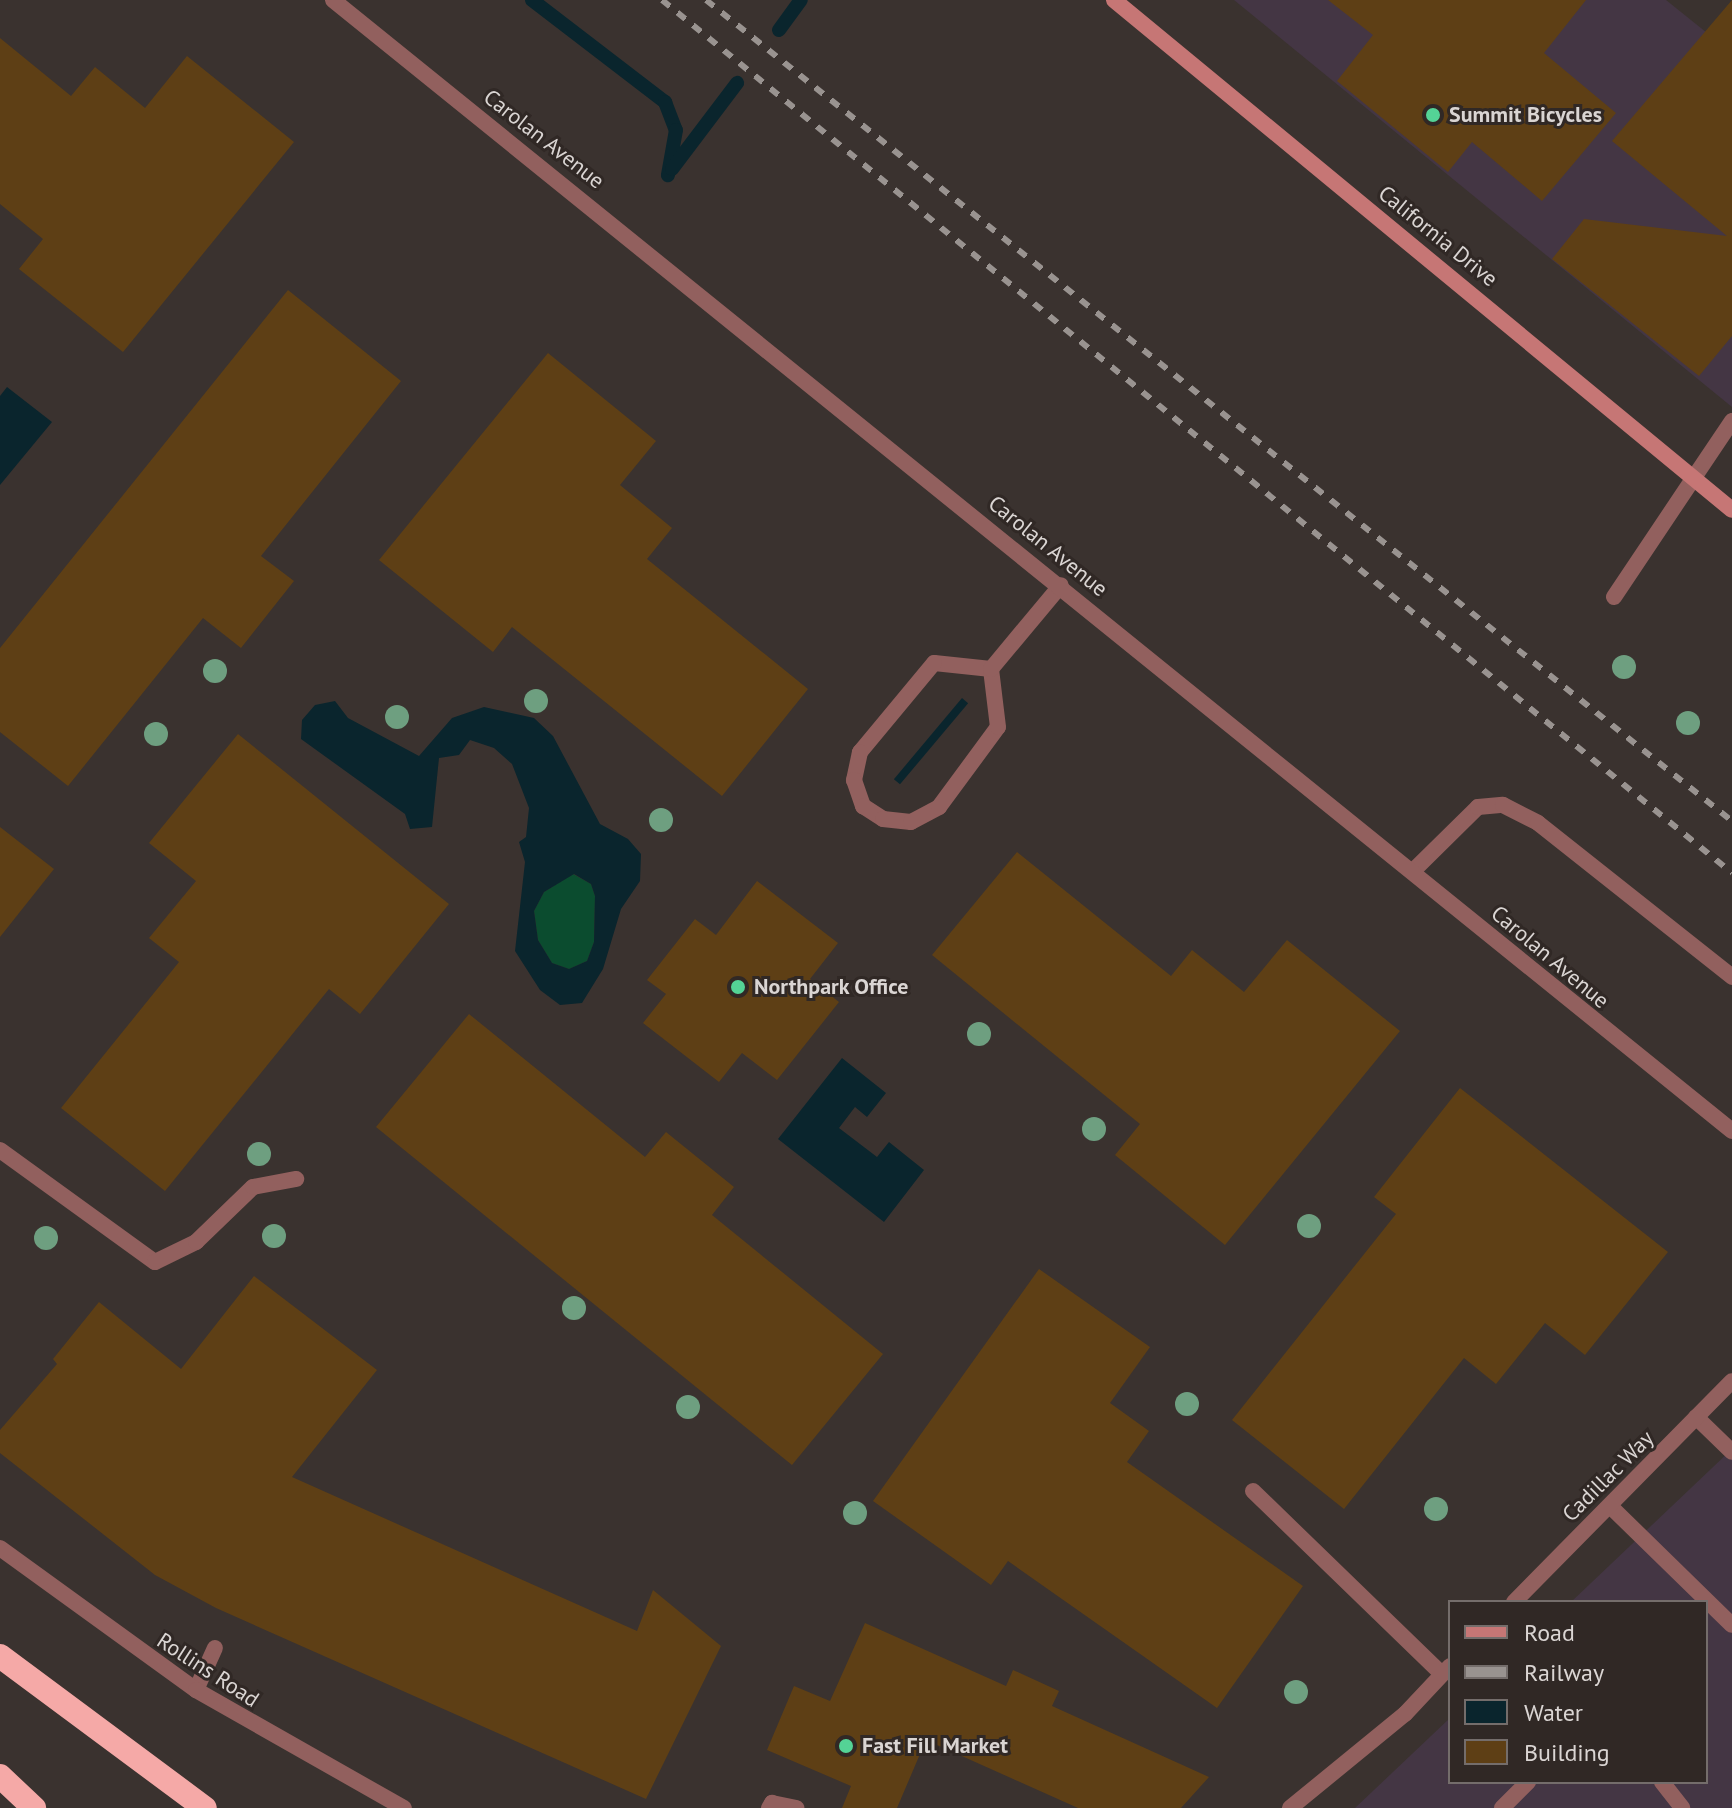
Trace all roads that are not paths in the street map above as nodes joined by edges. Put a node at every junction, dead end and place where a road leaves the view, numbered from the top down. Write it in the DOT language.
graph roads {
  1 [pos="333,0"];
  2 [pos="1114,0"];
  3 [pos="1732,421"];
  4 [pos="1693,479"];
  5 [pos="1732,510"];
  6 [pos="1061,585"];
  7 [pos="1614,597"];
  8 [pos="991,669"];
  9 [pos="1413,871"];
  10 [pos="1732,977"];
  11 [pos="1732,1131"];
  12 [pos="0,1150"];
  13 [pos="296,1179"];
  14 [pos="1732,1381"];
  15 [pos="1696,1417"];
  16 [pos="1732,1452"];
  17 [pos="1253,1491"];
  18 [pos="1610,1506"];
  19 [pos="0,1548"];
  20 [pos="1516,1600"];
  21 [pos="1706,1600"];
  22 [pos="1708,1602"];
  23 [pos="1732,1625"];
  24 [pos="215,1648"];
  25 [pos="0,1656"];
  26 [pos="1446,1670"];
  27 [pos="196,1690"];
  28 [pos="0,1776"];
  29 [pos="1526,1784"];
  30 [pos="1664,1784"];
  31 [pos="34,1808"];
  32 [pos="205,1808"];
  33 [pos="404,1808"];
  34 [pos="769,1808"];
  35 [pos="796,1808"];
  36 [pos="1290,1808"];
  37 [pos="1502,1808"];
  38 [pos="1682,1808"];
  1 -- 6 [label="street, Carolan Avenue"];
  2 -- 4 [label="main road, California Drive"];
  3 -- 4 [label="street"];
  4 -- 5 [label="main road, California Drive"];
  4 -- 7 [label="street"];
  6 -- 8 [label="street"];
  6 -- 9 [label="street, Carolan Avenue"];
  8 -- 8 [label="street"];
  9 -- 10 [label="street"];
  9 -- 11 [label="street, Carolan Avenue"];
  12 -- 13 [label="street"];
  14 -- 15 [label="street, Cadillac Way"];
  15 -- 16 [label="street"];
  15 -- 18 [label="street, Cadillac Way"];
  17 -- 26 [label="street"];
  18 -- 20 [label="street, Cadillac Way"];
  18 -- 21 [label="street"];
  19 -- 27 [label="street, Rollins Road"];
  22 -- 23 [label="street"];
  24 -- 27 [label="street"];
  25 -- 32 [label="highway"];
  26 -- 36 [label="street"];
  27 -- 33 [label="street, Rollins Road"];
  28 -- 31 [label="highway"];
  29 -- 37 [label="street"];
  30 -- 38 [label="street"];
  34 -- 35 [label="street"];
}
